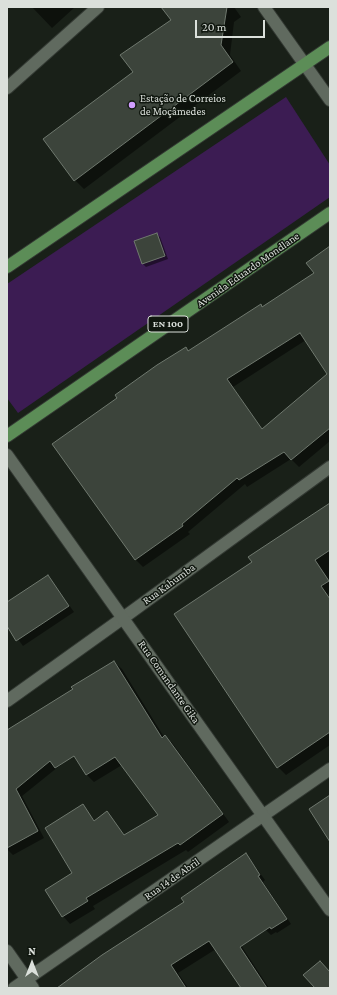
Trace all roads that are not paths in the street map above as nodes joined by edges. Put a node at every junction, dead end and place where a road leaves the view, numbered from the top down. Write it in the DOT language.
graph roads {
  1 [pos="98,7"];
  2 [pos="264,7"];
  3 [pos="330,47"];
  4 [pos="304,64"];
  5 [pos="7,88"];
  6 [pos="330,100"];
  7 [pos="330,213"];
  8 [pos="7,267"];
  9 [pos="7,436"];
  10 [pos="7,454"];
  11 [pos="330,467"];
  12 [pos="123,618"];
  13 [pos="7,701"];
  14 [pos="330,769"];
  15 [pos="264,816"];
  16 [pos="330,910"];
  17 [pos="7,951"];
  18 [pos="30,984"];
  19 [pos="14,988"];
  1 -- 5 [label="street"];
  2 -- 4 [label="street"];
  3 -- 4 [label="main road"];
  4 -- 6 [label="street"];
  4 -- 8 [label="main road"];
  7 -- 9 [label="main road, Avenida Eduardo Mondlane / EN 100"];
  10 -- 12 [label="street, Rua Comandante Gika"];
  11 -- 12 [label="street, Rua Kahumba"];
  12 -- 13 [label="street, Rua Kahumba"];
  12 -- 15 [label="street, Rua Comandante Gika"];
  14 -- 15 [label="street, Rua 14 de Abril"];
  15 -- 16 [label="street, Rua Comandante Gika"];
  15 -- 18 [label="street, Rua 14 de Abril"];
  17 -- 18 [label="street"];
  18 -- 19 [label="street, Rua 14 de Abril"];
}
